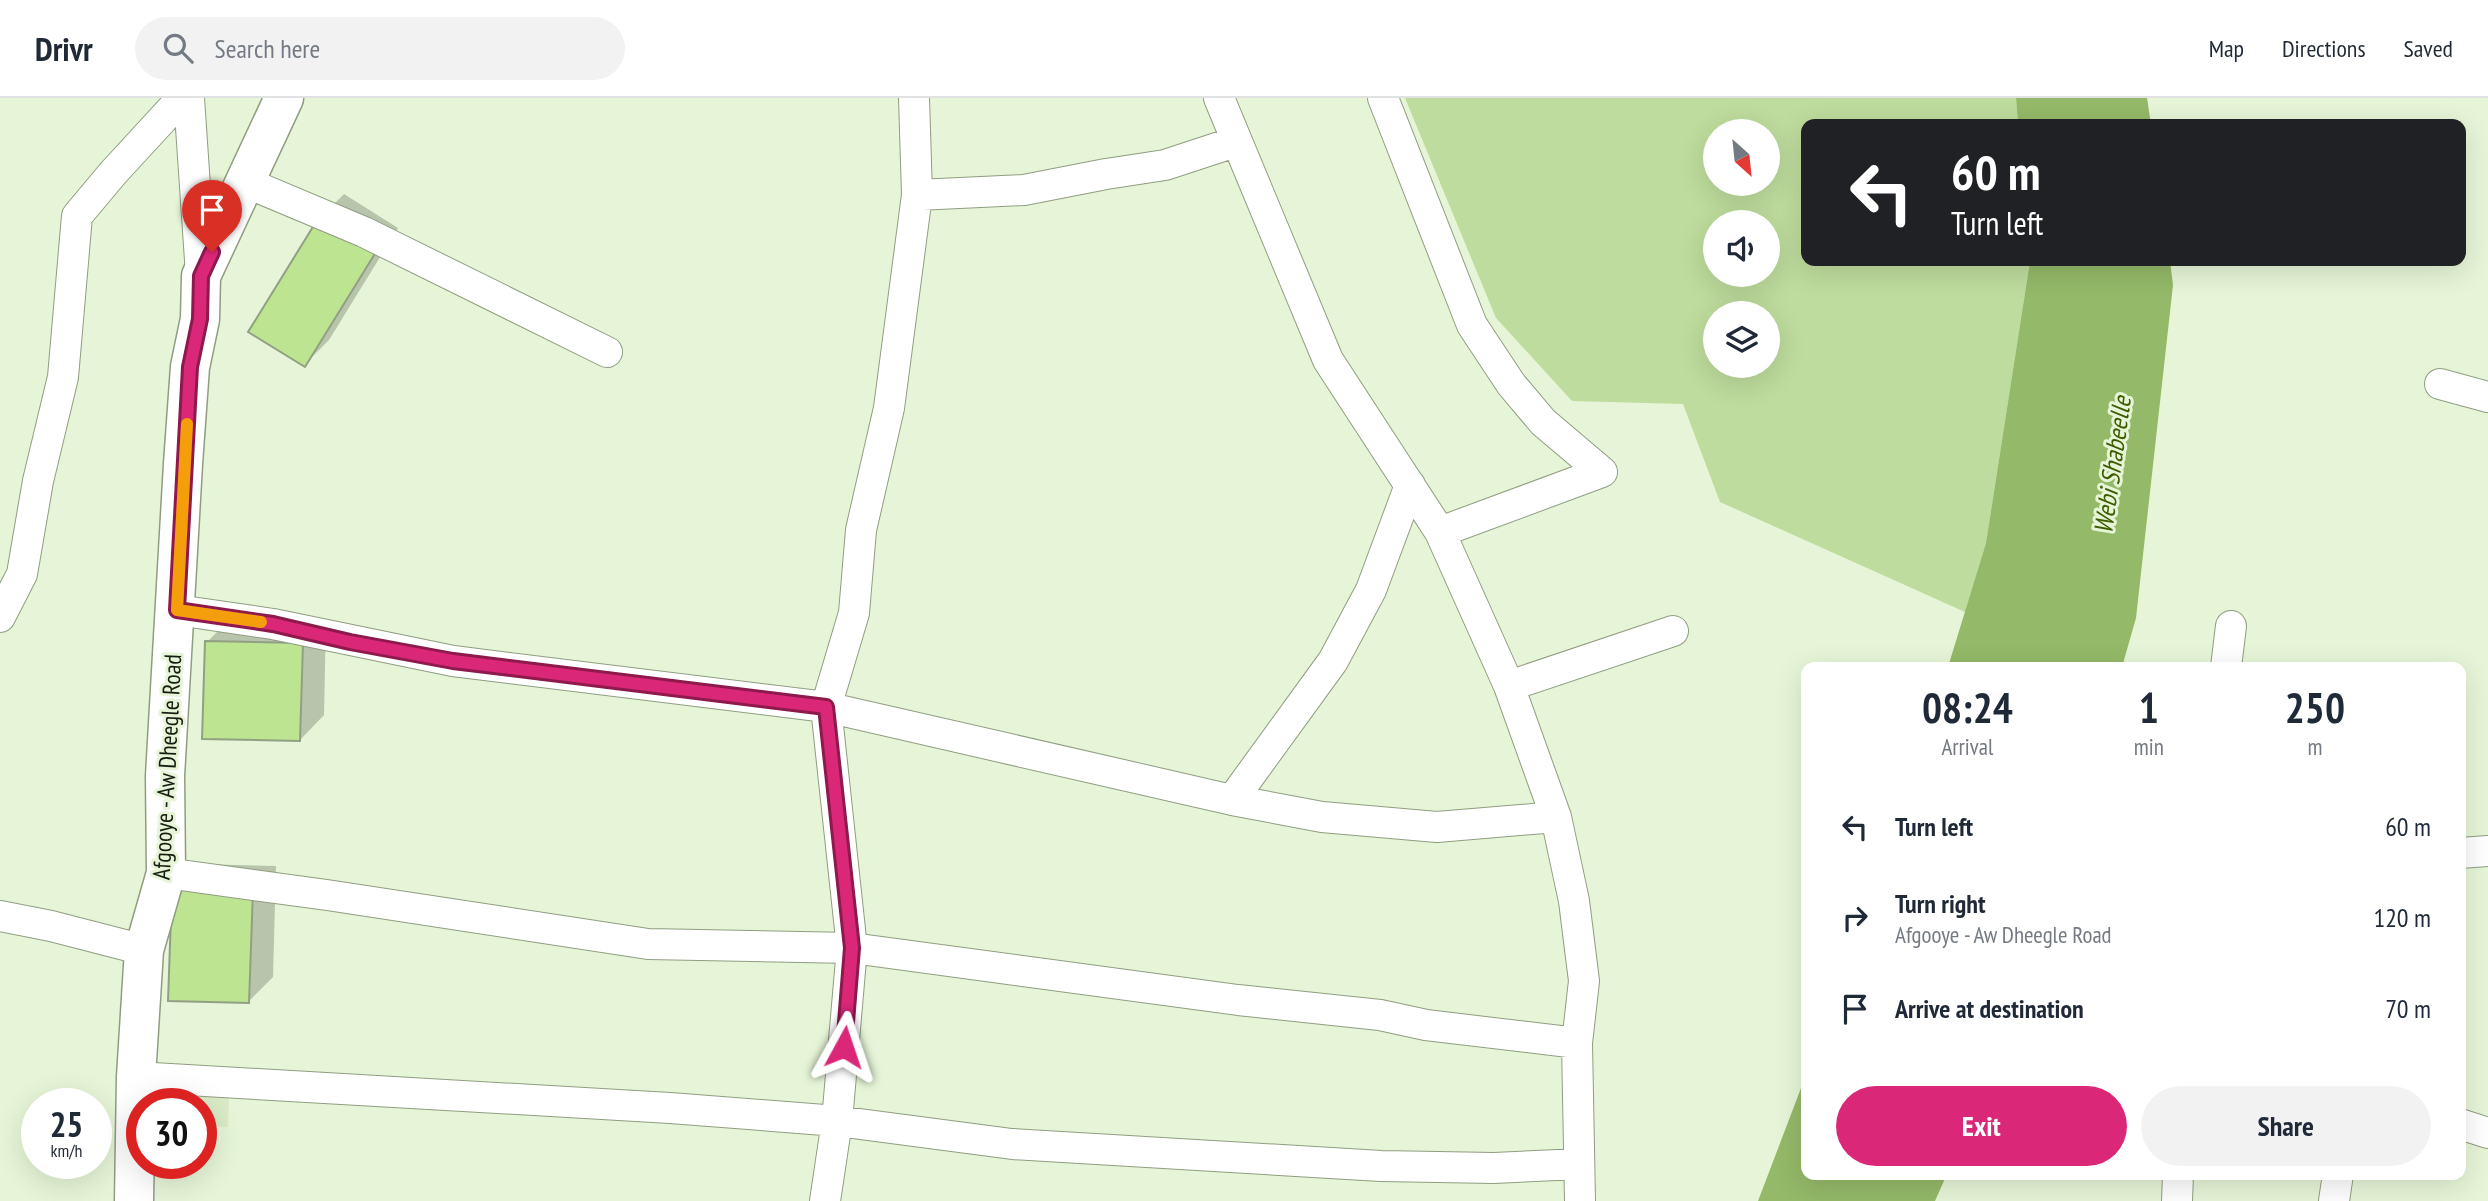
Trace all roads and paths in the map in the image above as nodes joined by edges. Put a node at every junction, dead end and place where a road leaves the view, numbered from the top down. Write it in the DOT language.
graph roads {
  1 [pos="182,98"];
  2 [pos="189,98"];
  3 [pos="284,98"];
  4 [pos="914,98"];
  5 [pos="1219,98"];
  6 [pos="1383,98"];
  7 [pos="1235,142"];
  8 [pos="245,182"];
  9 [pos="917,195"];
  10 [pos="201,276"];
  11 [pos="607,352"];
  12 [pos="2440,384"];
  13 [pos="2488,397"];
  14 [pos="1410,485"];
  15 [pos="1440,532"];
  16 [pos="177,610"];
  17 [pos="0,617"];
  18 [pos="2231,626"];
  19 [pos="1673,631"];
  20 [pos="2227,662"];
  21 [pos="1509,686"];
  22 [pos="826,707"];
  23 [pos="1232,800"];
  24 [pos="1556,817"];
  25 [pos="2488,851"];
  26 [pos="2466,853"];
  27 [pos="166,873"];
  28 [pos="0,916"];
  29 [pos="852,948"];
  30 [pos="144,950"];
  31 [pos="1577,1043"];
  32 [pos="136,1077"];
  33 [pos="837,1121"];
  34 [pos="2466,1126"];
  35 [pos="2488,1133"];
  36 [pos="1579,1164"];
  37 [pos="2178,1180"];
  38 [pos="2337,1180"];
  39 [pos="134,1201"];
  40 [pos="825,1201"];
  41 [pos="1580,1201"];
  42 [pos="2177,1201"];
  43 [pos="2334,1201"];
  1 -- 17 [label="street"];
  2 -- 10 [label="street"];
  3 -- 8 [label="main road, Afgooye - Aw Dheegle Road"];
  4 -- 9 [label="street"];
  5 -- 7 [label="street"];
  6 -- 15 [label="street"];
  7 -- 9 [label="street"];
  7 -- 14 [label="street"];
  8 -- 10 [label="main road, Afgooye - Aw Dheegle Road"];
  8 -- 11 [label="street"];
  9 -- 22 [label="street"];
  10 -- 16 [label="main road, Afgooye - Aw Dheegle Road"];
  12 -- 13 [label="street"];
  14 -- 15 [label="street"];
  14 -- 23 [label="street"];
  15 -- 21 [label="street"];
  16 -- 22 [label="street"];
  16 -- 27 [label="main road, Afgooye - Aw Dheegle Road"];
  18 -- 20 [label="street"];
  19 -- 21 [label="street"];
  21 -- 24 [label="street"];
  22 -- 23 [label="street"];
  22 -- 29 [label="street"];
  23 -- 24 [label="street"];
  24 -- 31 [label="street"];
  25 -- 26 [label="street"];
  27 -- 29 [label="street"];
  27 -- 30 [label="main road, Afgooye - Aw Dheegle Road"];
  28 -- 30 [label="street"];
  29 -- 31 [label="street"];
  29 -- 33 [label="street"];
  30 -- 32 [label="main road, Afgooye - Aw Dheegle Road"];
  31 -- 36 [label="street"];
  32 -- 33 [label="street"];
  32 -- 39 [label="main road, Afgooye - Aw Dheegle Road"];
  33 -- 36 [label="street"];
  33 -- 40 [label="street"];
  34 -- 35 [label="street"];
  36 -- 41 [label="street"];
  37 -- 42 [label="street"];
  38 -- 43 [label="street"];
}
